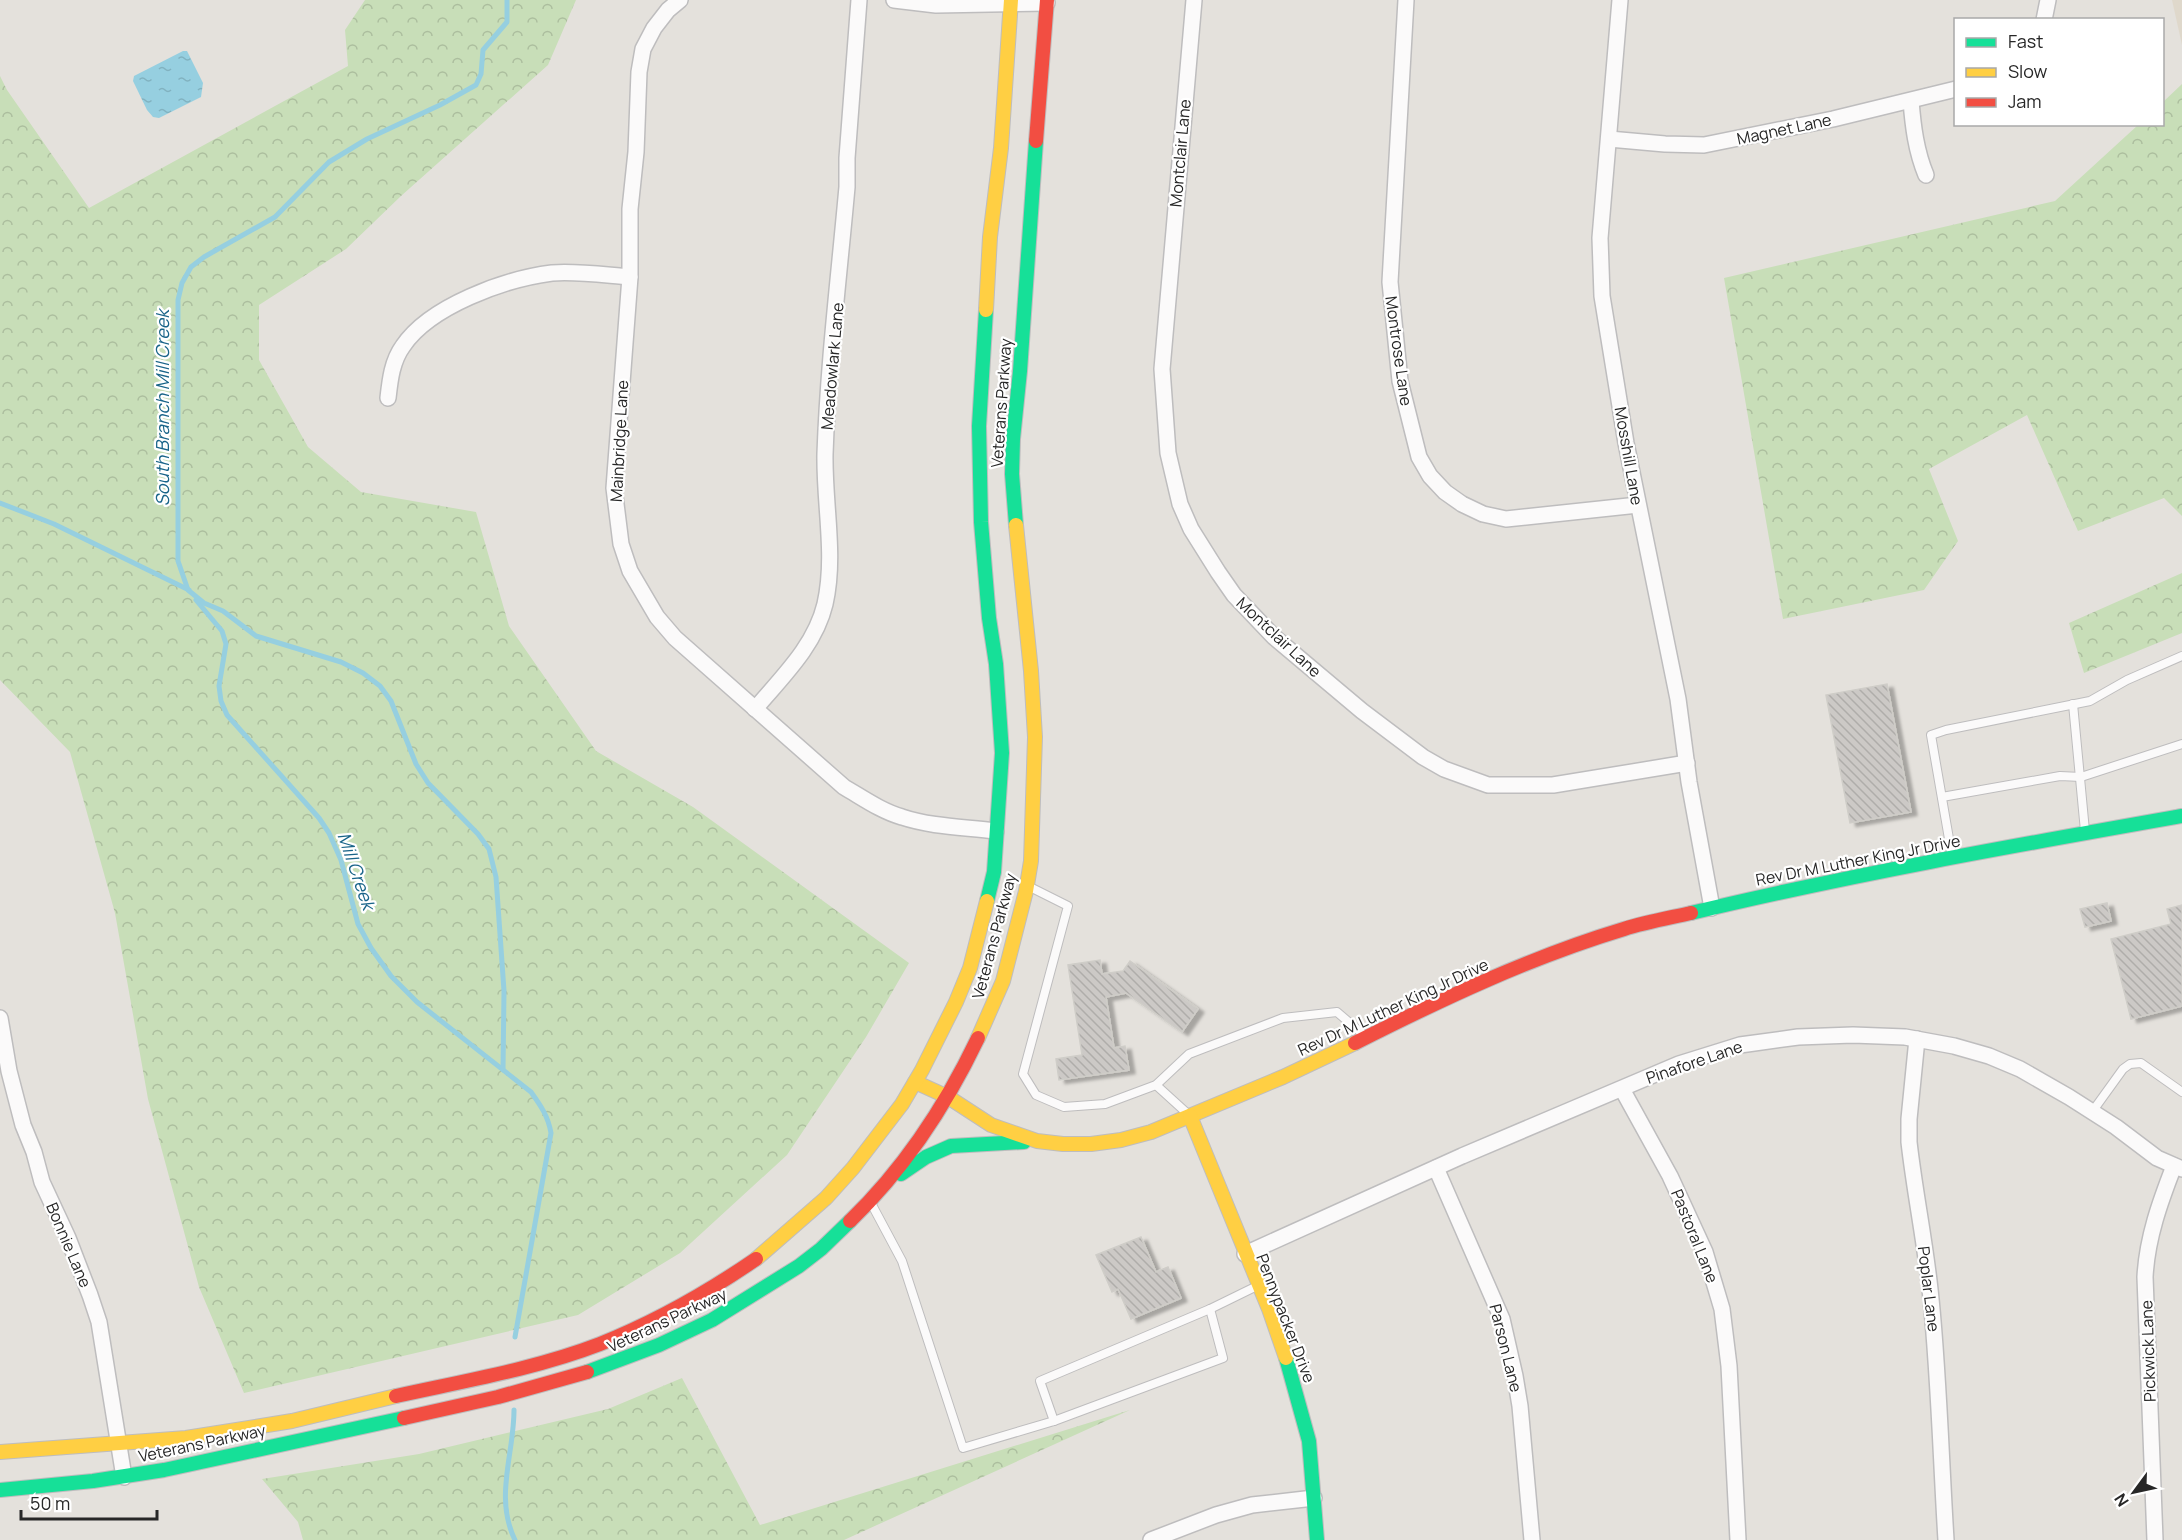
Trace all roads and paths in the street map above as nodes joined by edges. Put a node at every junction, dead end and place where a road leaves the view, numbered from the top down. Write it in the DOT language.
graph roads {
  1 [pos="680,0"];
  2 [pos="859,0"];
  3 [pos="894,0"];
  4 [pos="1194,0"];
  5 [pos="1406,0"];
  6 [pos="1620,0"];
  7 [pos="2048,0"];
  8 [pos="1011,2"];
  9 [pos="1047,2"];
  10 [pos="2044,18"];
  11 [pos="1954,90"];
  12 [pos="1911,101"];
  13 [pos="1609,139"];
  14 [pos="1926,174"];
  15 [pos="630,276"];
  16 [pos="388,399"];
  17 [pos="1638,505"];
  18 [pos="2182,656"];
  19 [pos="2073,704"];
  20 [pos="755,709"];
  21 [pos="2182,744"];
  22 [pos="1687,763"];
  23 [pos="2081,777"];
  24 [pos="1942,797"];
  25 [pos="2182,816"];
  26 [pos="996,831"];
  27 [pos="2085,832"];
  28 [pos="1952,857"];
  29 [pos="1026,885"];
  30 [pos="1712,908"];
  31 [pos="0,1018"];
  32 [pos="1366,1037"];
  33 [pos="1917,1039"];
  34 [pos="915,1082"];
  35 [pos="1156,1085"];
  36 [pos="1622,1089"];
  37 [pos="2182,1092"];
  38 [pos="948,1097"];
  39 [pos="2092,1112"];
  40 [pos="1190,1116"];
  41 [pos="1037,1141"];
  42 [pos="2178,1167"];
  43 [pos="1436,1168"];
  44 [pos="883,1187"];
  45 [pos="870,1202"];
  46 [pos="1245,1254"];
  47 [pos="1259,1286"];
  48 [pos="1209,1309"];
  49 [pos="1054,1421"];
  50 [pos="120,1443"];
  51 [pos="0,1452"];
  52 [pos="124,1477"];
  53 [pos="0,1490"];
  54 [pos="1314,1498"];
  55 [pos="1151,1540"];
  56 [pos="1317,1540"];
  57 [pos="1532,1540"];
  58 [pos="1738,1540"];
  59 [pos="1946,1540"];
  60 [pos="2155,1540"];
  1 -- 15 [label="street, Mainbridge Lane"];
  2 -- 20 [label="street, Meadowlark Lane"];
  3 -- 8 [label="street"];
  4 -- 22 [label="street, Montclair Lane"];
  5 -- 17 [label="street, Montrose Lane"];
  6 -- 13 [label="street, Mosshill Lane"];
  7 -- 10 [label="street"];
  8 -- 9 [label="street"];
  8 -- 26 [label="main road, Veterans Parkway"];
  9 -- 29 [label="main road, Veterans Parkway"];
  11 -- 12 [label="street, Magnet Lane"];
  12 -- 13 [label="street, Magnet Lane"];
  12 -- 14 [label="street"];
  13 -- 17 [label="street, Mosshill Lane"];
  15 -- 16 [label="street"];
  15 -- 20 [label="street, Mainbridge Lane"];
  17 -- 22 [label="street, Mosshill Lane"];
  18 -- 19 [label="lane"];
  19 -- 23 [label="lane"];
  19 -- 24 [label="lane"];
  20 -- 26 [label="street, Mainbridge Lane"];
  21 -- 23 [label="lane"];
  22 -- 30 [label="street, Mosshill Lane"];
  23 -- 24 [label="lane"];
  23 -- 27 [label="lane"];
  24 -- 28 [label="lane"];
  25 -- 27 [label="main road, Rev Dr M Luther King Jr Drive"];
  26 -- 34 [label="main road, Veterans Parkway"];
  27 -- 28 [label="main road, Rev Dr M Luther King Jr Drive"];
  28 -- 30 [label="main road, Rev Dr M Luther King Jr Drive"];
  29 -- 35 [label="lane"];
  29 -- 38 [label="main road, Veterans Parkway"];
  30 -- 32 [label="main road, Rev Dr M Luther King Jr Drive"];
  31 -- 50 [label="street, Bonnie Lane"];
  32 -- 35 [label="lane"];
  32 -- 40 [label="main road, Rev Dr M Luther King Jr Drive"];
  33 -- 36 [label="street, Pinafore Lane"];
  33 -- 39 [label="street, Pinafore Lane"];
  33 -- 59 [label="street, Poplar Lane"];
  34 -- 38 [label="main road, Rev Dr M Luther King Jr Drive"];
  34 -- 50 [label="main road, Veterans Parkway"];
  35 -- 40 [label="lane"];
  36 -- 43 [label="street, Pinafore Lane"];
  36 -- 58 [label="street, Pastoral Lane"];
  37 -- 39 [label="lane"];
  38 -- 41 [label="main road, Rev Dr M Luther King Jr Drive"];
  38 -- 44 [label="main road, Veterans Parkway"];
  39 -- 42 [label="street, Pinafore Lane"];
  40 -- 41 [label="main road, Rev Dr M Luther King Jr Drive"];
  40 -- 46 [label="main road, Pennypacker Drive"];
  41 -- 44 [label="main road"];
  42 -- 60 [label="street, Pickwick Lane"];
  43 -- 46 [label="street, Pinafore Lane"];
  43 -- 57 [label="street, Parson Lane"];
  44 -- 45 [label="main road, Veterans Parkway"];
  45 -- 49 [label="lane"];
  45 -- 52 [label="main road, Veterans Parkway"];
  46 -- 47 [label="main road, Pennypacker Drive"];
  47 -- 48 [label="lane"];
  47 -- 54 [label="main road, Pennypacker Drive"];
  48 -- 49 [label="lane"];
  48 -- 49 [label="lane"];
  50 -- 51 [label="main road, Veterans Parkway"];
  50 -- 52 [label="street, Bonnie Lane"];
  52 -- 53 [label="main road, Veterans Parkway"];
  54 -- 55 [label="street"];
  54 -- 56 [label="main road, Pennypacker Drive"];
}
